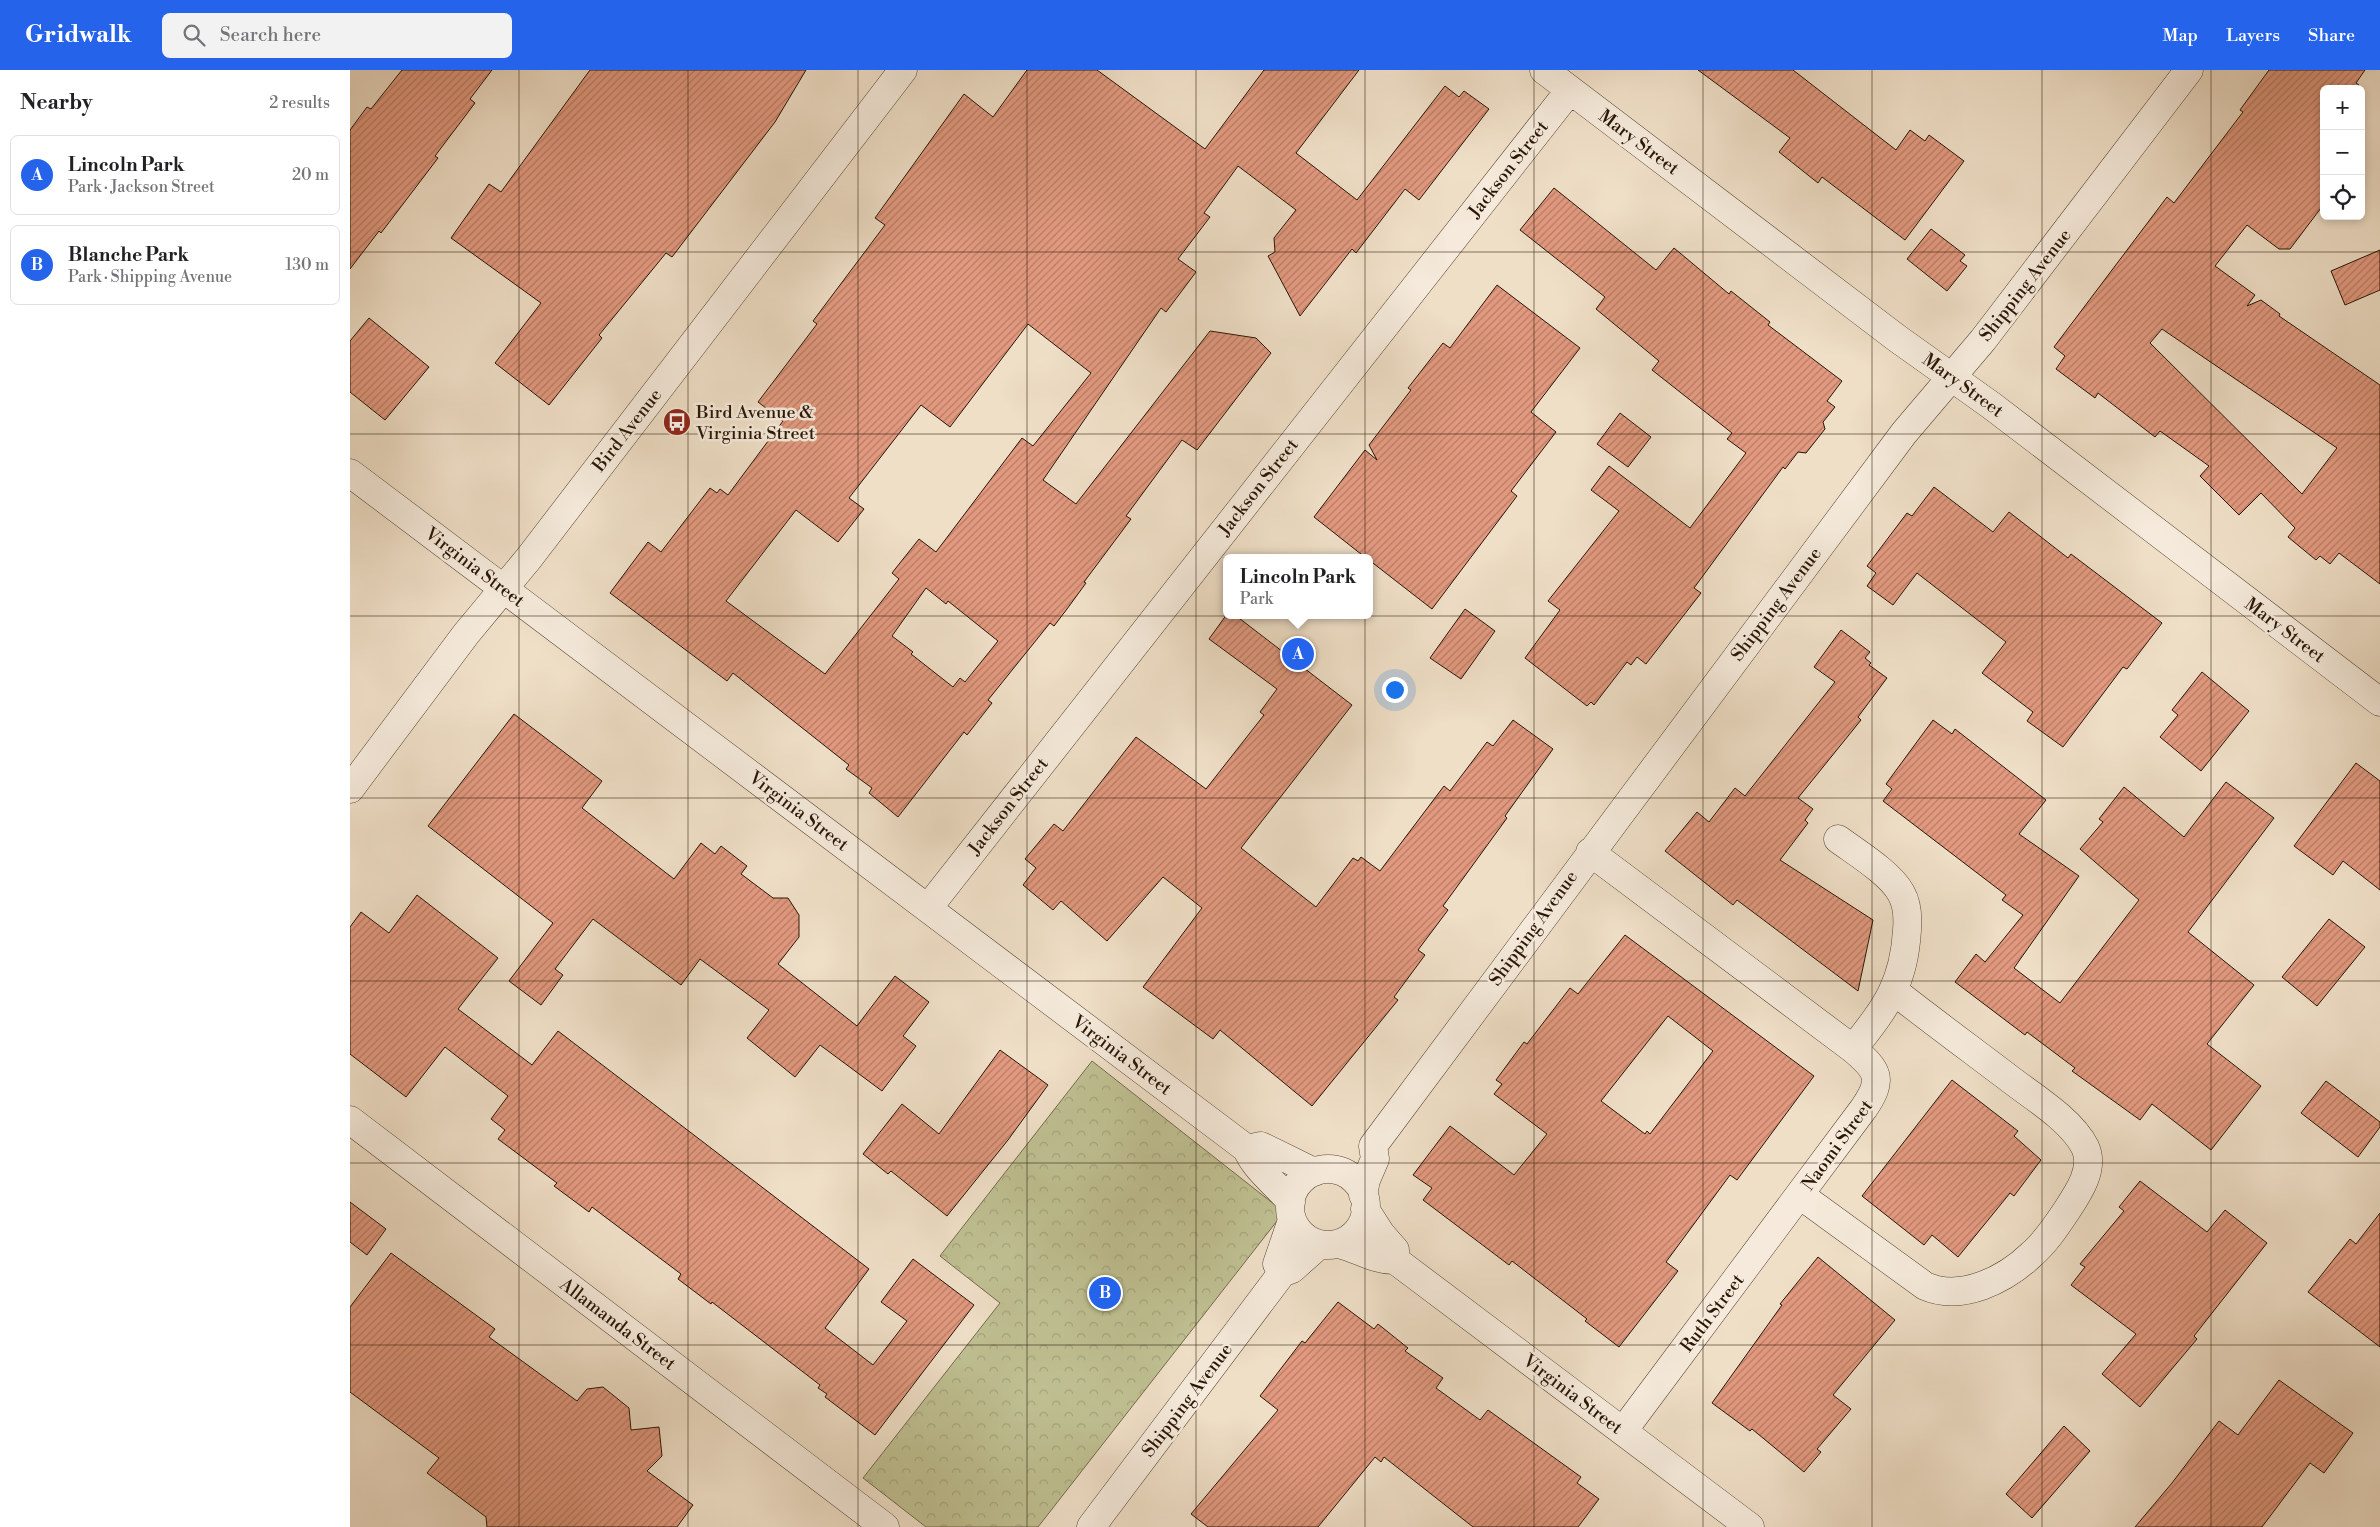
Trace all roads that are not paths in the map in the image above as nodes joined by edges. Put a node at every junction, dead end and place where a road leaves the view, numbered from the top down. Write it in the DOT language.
graph roads {
  1 [pos="903,70"];
  2 [pos="1544,70"];
  3 [pos="2190,70"];
  4 [pos="1570,90"];
  5 [pos="1952,377"];
  6 [pos="350,473"];
  7 [pos="504,589"];
  8 [pos="2380,702"];
  9 [pos="350,789"];
  10 [pos="1838,839"];
  11 [pos="1590,852"];
  12 [pos="928,908"];
  13 [pos="1894,991"];
  14 [pos="1853,1049"];
  15 [pos="350,1120"];
  16 [pos="1373,1146"];
  17 [pos="1247,1149"];
  18 [pos="1323,1171"];
  19 [pos="1800,1194"];
  20 [pos="1364,1202"];
  21 [pos="1291,1211"];
  22 [pos="1329,1244"];
  23 [pos="1395,1260"];
  24 [pos="1282,1273"];
  25 [pos="1623,1431"];
  26 [pos="1741,1524"];
  27 [pos="885,1527"];
  28 [pos="1092,1527"];
  1 -- 7 [label="street, Bird Avenue"];
  2 -- 4 [label="street, Mary Street"];
  3 -- 5 [label="street, Shipping Avenue"];
  4 -- 5 [label="street, Mary Street"];
  4 -- 12 [label="street, Jackson Street"];
  5 -- 8 [label="street, Mary Street"];
  5 -- 11 [label="street, Shipping Avenue"];
  6 -- 7 [label="street, Virginia Street"];
  7 -- 9 [label="street, Bird Avenue"];
  7 -- 12 [label="street, Virginia Street"];
  10 -- 13 [label="street"];
  11 -- 14 [label="street, Naomi Street"];
  11 -- 16 [label="street, Shipping Avenue"];
  12 -- 17 [label="street, Virginia Street"];
  13 -- 14 [label="street"];
  13 -- 19 [label="street, Naomi Street"];
  14 -- 19 [label="street, Naomi Street"];
  15 -- 27 [label="street, Allamanda Street"];
  16 -- 18 [label="street"];
  16 -- 20 [label="street"];
  17 -- 18 [label="street"];
  17 -- 21 [label="street, Virginia Street"];
  18 -- 20 [label="street"];
  18 -- 21 [label="street"];
  19 -- 25 [label="street, Ruth Street"];
  20 -- 22 [label="street"];
  20 -- 23 [label="street, Virginia Street"];
  21 -- 22 [label="street"];
  21 -- 24 [label="street"];
  22 -- 23 [label="street, Virginia Street"];
  22 -- 24 [label="street, Shipping Avenue"];
  23 -- 25 [label="street, Virginia Street"];
  24 -- 28 [label="street, Shipping Avenue"];
  25 -- 26 [label="street, Virginia Street"];
}
